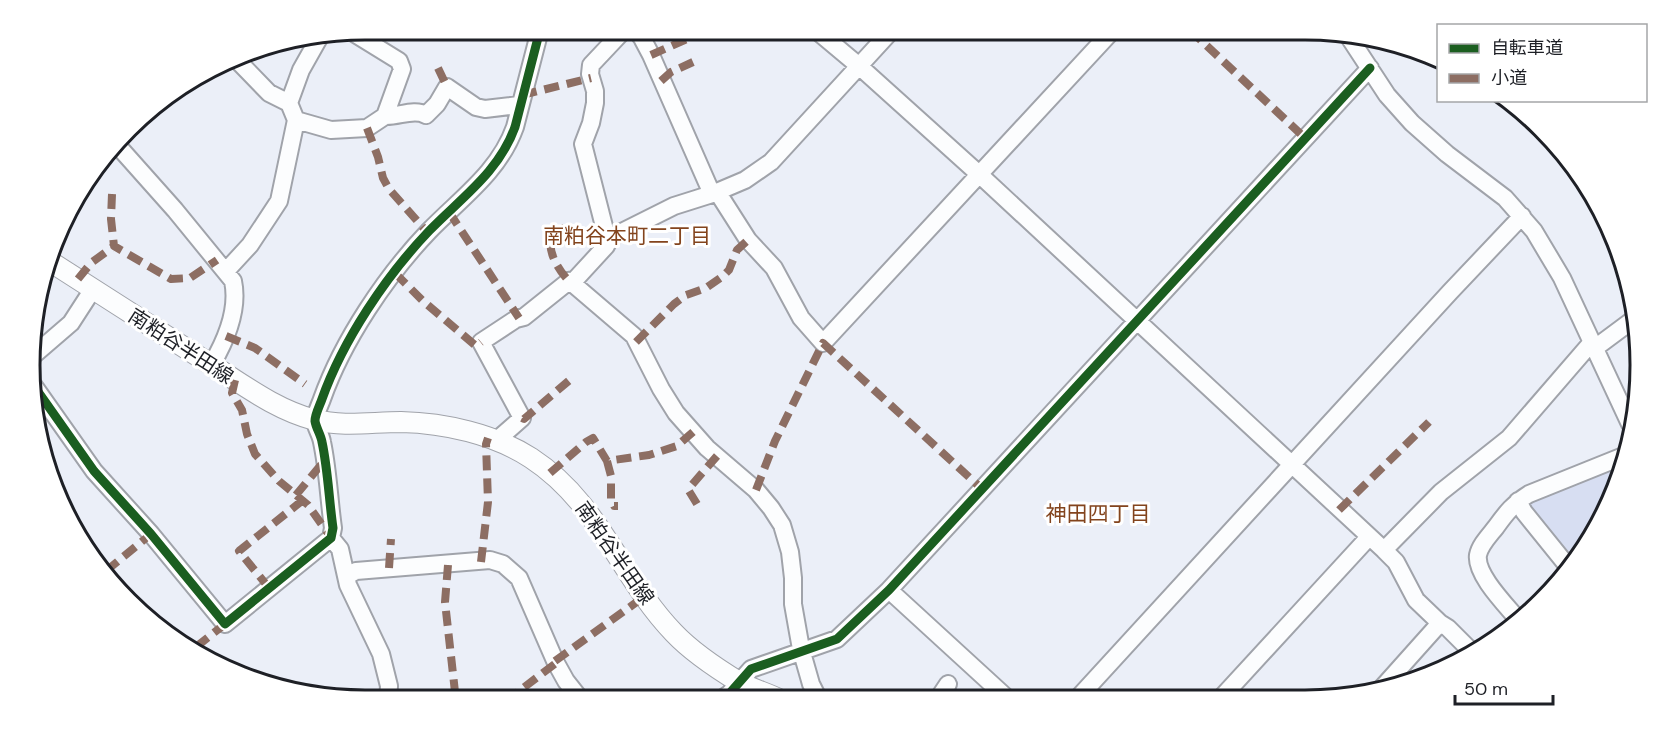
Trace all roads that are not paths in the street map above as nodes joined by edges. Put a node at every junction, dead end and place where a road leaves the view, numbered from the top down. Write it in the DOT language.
graph roads {
  1 [pos="365,40"];
  2 [pos="537,40"];
  3 [pos="614,40"];
  4 [pos="643,40"];
  5 [pos="828,40"];
  6 [pos="883,40"];
  7 [pos="1104,40"];
  8 [pos="315,44"];
  9 [pos="1354,44"];
  10 [pos="242,65"];
  11 [pos="859,66"];
  12 [pos="1370,68"];
  13 [pos="289,103"];
  14 [pos="519,105"];
  15 [pos="385,116"];
  16 [pos="296,120"];
  17 [pos="122,150"];
  18 [pos="980,175"];
  19 [pos="715,193"];
  20 [pos="1522,216"];
  21 [pos="608,242"];
  22 [pos="57,266"];
  23 [pos="226,271"];
  24 [pos="572,283"];
  25 [pos="93,289"];
  26 [pos="1135,321"];
  27 [pos="1628,323"];
  28 [pos="1594,345"];
  29 [pos="41,349"];
  30 [pos="212,364"];
  31 [pos="42,397"];
  32 [pos="1626,416"];
  33 [pos="315,420"];
  34 [pos="497,440"];
  35 [pos="1616,459"];
  36 [pos="1292,466"];
  37 [pos="1518,501"];
  38 [pos="1368,537"];
  39 [pos="331,538"];
  40 [pos="1384,550"];
  41 [pos="1564,562"];
  42 [pos="346,576"];
  43 [pos="889,590"];
  44 [pos="1514,615"];
  45 [pos="1440,623"];
  46 [pos="1467,647"];
  47 [pos="801,650"];
  48 [pos="1390,679"];
  49 [pos="740,682"];
  50 [pos="948,684"];
  51 [pos="389,690"];
  52 [pos="573,690"];
  53 [pos="733,690"];
  54 [pos="758,690"];
  55 [pos="815,690"];
  56 [pos="944,690"];
  57 [pos="998,690"];
  58 [pos="1085,690"];
  59 [pos="1228,690"];
  1 -- 15 [label="street"];
  2 -- 14 [label="street"];
  3 -- 21 [label="street"];
  4 -- 19 [label="street"];
  5 -- 11 [label="street"];
  6 -- 11 [label="street"];
  7 -- 18 [label="street"];
  8 -- 13 [label="street"];
  9 -- 12 [label="street"];
  10 -- 13 [label="street"];
  11 -- 18 [label="street"];
  11 -- 19 [label="street"];
  12 -- 20 [label="street"];
  12 -- 26 [label="street"];
  13 -- 16 [label="street"];
  14 -- 15 [label="street"];
  14 -- 33 [label="street"];
  15 -- 16 [label="street"];
  16 -- 23 [label="street"];
  17 -- 23 [label="street"];
  18 -- 19 [label="street"];
  18 -- 26 [label="street"];
  19 -- 21 [label="street"];
  20 -- 28 [label="street"];
  20 -- 36 [label="street"];
  21 -- 24 [label="street"];
  22 -- 25 [label="main road, 南粕谷半田線"];
  23 -- 30 [label="street"];
  24 -- 34 [label="street"];
  24 -- 47 [label="street"];
  25 -- 29 [label="street"];
  25 -- 30 [label="main road, 南粕谷半田線"];
  26 -- 36 [label="street"];
  26 -- 43 [label="street"];
  27 -- 28 [label="street"];
  28 -- 32 [label="street"];
  28 -- 40 [label="street"];
  30 -- 33 [label="main road, 南粕谷半田線"];
  31 -- 39 [label="street"];
  33 -- 34 [label="main road, 南粕谷半田線"];
  33 -- 39 [label="street"];
  34 -- 49 [label="main road, 南粕谷半田線"];
  35 -- 37 [label="street"];
  36 -- 38 [label="street"];
  36 -- 58 [label="street"];
  37 -- 41 [label="street"];
  37 -- 44 [label="street"];
  38 -- 40 [label="street"];
  38 -- 59 [label="street"];
  39 -- 42 [label="street"];
  40 -- 45 [label="street"];
  42 -- 51 [label="street"];
  42 -- 52 [label="street"];
  43 -- 47 [label="street"];
  43 -- 57 [label="street"];
  45 -- 46 [label="street"];
  45 -- 48 [label="street"];
  47 -- 49 [label="street"];
  47 -- 55 [label="street"];
  49 -- 53 [label="street"];
  49 -- 54 [label="main road, 南粕谷半田線"];
  50 -- 56 [label="street"];
}
